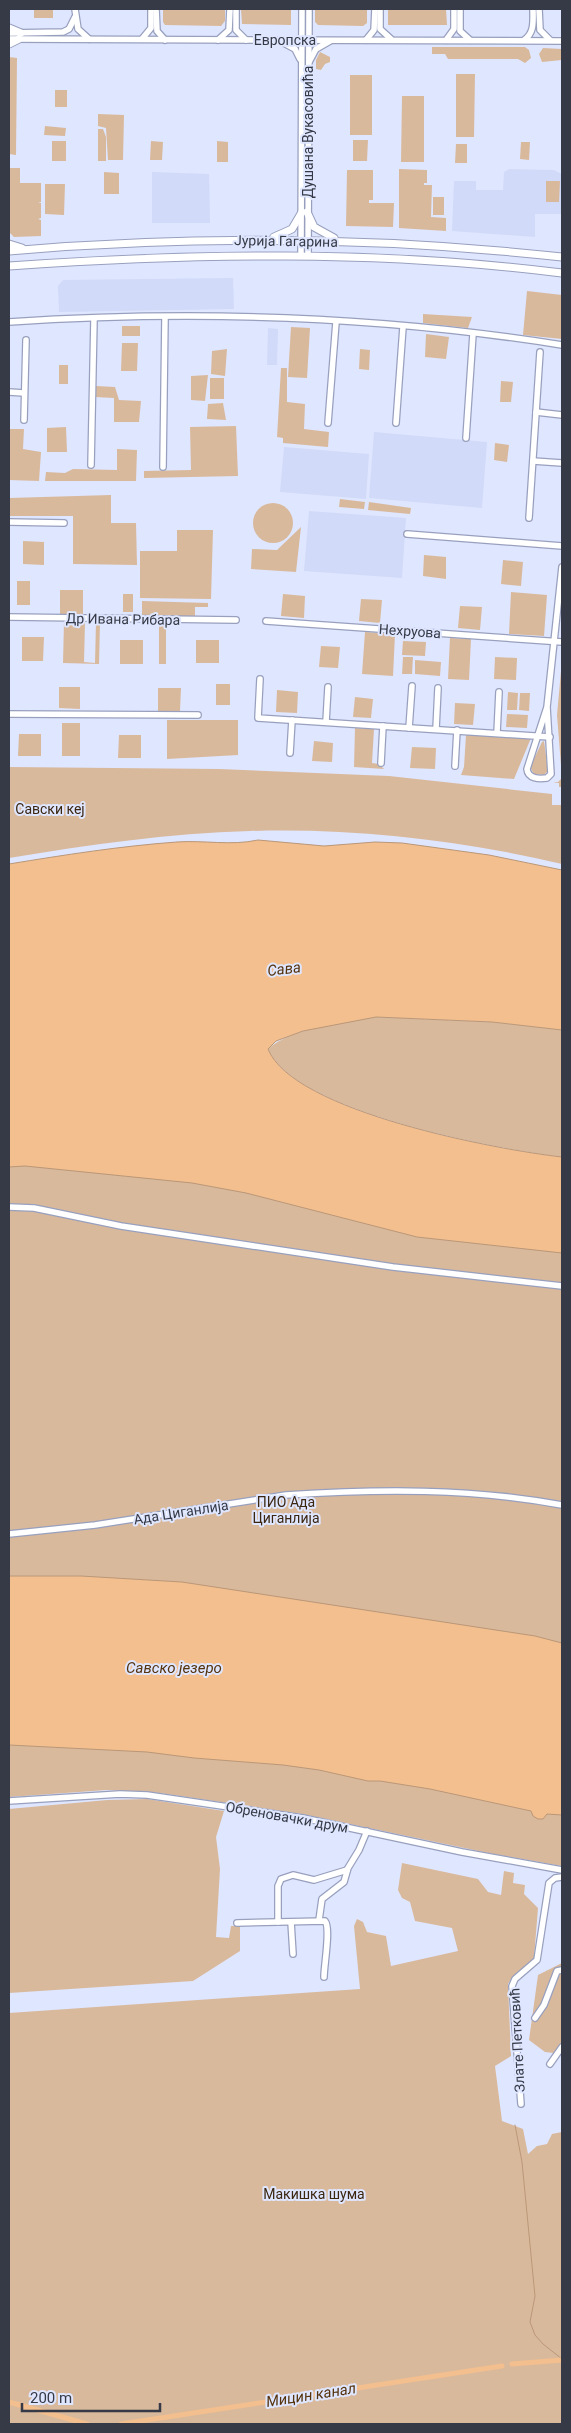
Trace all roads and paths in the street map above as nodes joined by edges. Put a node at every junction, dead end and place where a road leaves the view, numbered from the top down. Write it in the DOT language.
graph roads {
  1 [pos="75,9"];
  2 [pos="151,9"];
  3 [pos="156,9"];
  4 [pos="230,9"];
  5 [pos="236,9"];
  6 [pos="302,9"];
  7 [pos="309,9"];
  8 [pos="374,9"];
  9 [pos="380,9"];
  10 [pos="454,9"];
  11 [pos="460,9"];
  12 [pos="533,9"];
  13 [pos="540,9"];
  14 [pos="75,17"];
  15 [pos="9,28"];
  16 [pos="9,33"];
  17 [pos="20,36"];
  18 [pos="9,39"];
  19 [pos="89,39"];
  20 [pos="142,39"];
  21 [pos="165,40"];
  22 [pos="218,40"];
  23 [pos="247,40"];
  24 [pos="276,40"];
  25 [pos="305,40"];
  26 [pos="331,40"];
  27 [pos="366,40"];
  28 [pos="393,40"];
  29 [pos="446,40"];
  30 [pos="471,40"];
  31 [pos="522,40"];
  32 [pos="552,41"];
  33 [pos="562,41"];
  34 [pos="9,44"];
  35 [pos="302,62"];
  36 [pos="308,66"];
  37 [pos="305,212"];
  38 [pos="265,240"];
  39 [pos="305,240"];
  40 [pos="344,241"];
  41 [pos="9,244"];
  42 [pos="30,250"];
  43 [pos="9,252"];
  44 [pos="304,256"];
  45 [pos="561,256"];
  46 [pos="9,267"];
  47 [pos="561,273"];
  48 [pos="165,316"];
  49 [pos="94,319"];
  50 [pos="9,322"];
  51 [pos="336,322"];
  52 [pos="403,326"];
  53 [pos="474,334"];
  54 [pos="26,340"];
  55 [pos="562,345"];
  56 [pos="540,352"];
  57 [pos="9,392"];
  58 [pos="24,393"];
  59 [pos="536,412"];
  60 [pos="562,415"];
  61 [pos="24,420"];
  62 [pos="328,423"];
  63 [pos="396,423"];
  64 [pos="466,438"];
  65 [pos="533,461"];
  66 [pos="562,463"];
  67 [pos="91,465"];
  68 [pos="163,466"];
  69 [pos="529,518"];
  70 [pos="9,522"];
  71 [pos="64,522"];
  72 [pos="407,534"];
  73 [pos="562,546"];
  74 [pos="562,567"];
  75 [pos="9,617"];
  76 [pos="236,620"];
  77 [pos="266,621"];
  78 [pos="554,641"];
  79 [pos="562,642"];
  80 [pos="260,679"];
  81 [pos="412,686"];
  82 [pos="328,687"];
  83 [pos="438,688"];
  84 [pos="500,692"];
  85 [pos="547,707"];
  86 [pos="9,714"];
  87 [pos="198,716"];
  88 [pos="292,720"];
  89 [pos="326,722"];
  90 [pos="383,726"];
  91 [pos="409,728"];
  92 [pos="436,729"];
  93 [pos="457,730"];
  94 [pos="497,733"];
  95 [pos="540,736"];
  96 [pos="550,737"];
  97 [pos="290,753"];
  98 [pos="380,763"];
  99 [pos="455,766"];
  100 [pos="9,1207"];
  101 [pos="562,1286"];
  102 [pos="562,1505"];
  103 [pos="9,1534"];
  104 [pos="9,1801"];
  105 [pos="367,1832"];
  106 [pos="347,1870"];
  107 [pos="562,1870"];
  108 [pos="562,1877"];
  109 [pos="319,1920"];
  110 [pos="237,1922"];
  111 [pos="278,1922"];
  112 [pos="291,1922"];
  113 [pos="293,1954"];
  114 [pos="562,1970"];
  115 [pos="324,1977"];
  116 [pos="535,2018"];
  117 [pos="562,2047"];
  118 [pos="550,2064"];
  119 [pos="521,2104"];
  1 -- 14 [label="street"];
  2 -- 20 [label="street"];
  3 -- 21 [label="street"];
  4 -- 22 [label="street"];
  5 -- 23 [label="street"];
  6 -- 25 [label="street, Душана Вукасовића"];
  7 -- 25 [label="street, Душана Вукасовића"];
  8 -- 27 [label="street"];
  9 -- 28 [label="street"];
  10 -- 29 [label="street"];
  11 -- 30 [label="street"];
  12 -- 31 [label="street"];
  13 -- 32 [label="street"];
  14 -- 17 [label="street, Европска"];
  14 -- 19 [label="street"];
  15 -- 17 [label="main road"];
  16 -- 17 [label="street, Европска"];
  17 -- 18 [label="street, Европска"];
  17 -- 19 [label="street, Европска"];
  17 -- 34 [label="main road"];
  19 -- 20 [label="street, Европска"];
  20 -- 21 [label="street, Европска"];
  21 -- 22 [label="street, Европска"];
  22 -- 23 [label="street, Европска"];
  23 -- 24 [label="street, Европска"];
  24 -- 25 [label="street, Европска"];
  24 -- 35 [label="street"];
  25 -- 26 [label="street, Европска"];
  25 -- 35 [label="street, Душана Вукасовића"];
  25 -- 36 [label="street, Душана Вукасовића"];
  26 -- 27 [label="street, Европска"];
  26 -- 36 [label="street"];
  27 -- 28 [label="street, Европска"];
  28 -- 29 [label="street, Европска"];
  29 -- 30 [label="street, Европска"];
  30 -- 31 [label="street, Европска"];
  31 -- 32 [label="street, Европска"];
  32 -- 33 [label="street, Европска"];
  35 -- 37 [label="street, Душана Вукасовића"];
  36 -- 37 [label="street, Душана Вукасовића"];
  37 -- 38 [label="main road"];
  37 -- 39 [label="street, Душана Вукасовића"];
  37 -- 40 [label="main road"];
  38 -- 39 [label="main road, Јурија Гагарина"];
  38 -- 42 [label="main road, Јурија Гагарина"];
  39 -- 40 [label="main road, Јурија Гагарина"];
  39 -- 44 [label="street, Душана Вукасовића"];
  40 -- 45 [label="main road, Јурија Гагарина"];
  41 -- 42 [label="main road"];
  42 -- 43 [label="main road, Јурија Гагарина"];
  44 -- 46 [label="main road, Јурија Гагарина"];
  44 -- 47 [label="main road, Јурија Гагарина"];
  48 -- 49 [label="street"];
  48 -- 51 [label="street"];
  48 -- 68 [label="street"];
  49 -- 50 [label="street"];
  49 -- 67 [label="street"];
  51 -- 52 [label="street"];
  51 -- 62 [label="street"];
  52 -- 53 [label="street"];
  52 -- 63 [label="street"];
  53 -- 55 [label="street"];
  53 -- 64 [label="street"];
  54 -- 58 [label="street"];
  56 -- 59 [label="street"];
  57 -- 58 [label="street"];
  58 -- 61 [label="street"];
  59 -- 60 [label="street"];
  59 -- 65 [label="street"];
  65 -- 66 [label="street"];
  65 -- 69 [label="street"];
  70 -- 71 [label="street"];
  72 -- 73 [label="street"];
  74 -- 78 [label="street"];
  75 -- 76 [label="street, Др Ивана Рибара"];
  77 -- 78 [label="street, Нехруова"];
  78 -- 79 [label="street, Нехруова"];
  78 -- 85 [label="street"];
  80 -- 88 [label="street"];
  81 -- 91 [label="street"];
  82 -- 89 [label="street"];
  83 -- 92 [label="street"];
  84 -- 94 [label="street"];
  85 -- 95 [label="street"];
  85 -- 96 [label="street"];
  86 -- 87 [label="street"];
  88 -- 89 [label="street"];
  88 -- 97 [label="street"];
  89 -- 90 [label="street"];
  90 -- 91 [label="street"];
  90 -- 98 [label="street"];
  91 -- 92 [label="street"];
  92 -- 93 [label="street"];
  93 -- 94 [label="street"];
  93 -- 99 [label="street"];
  94 -- 95 [label="street"];
  95 -- 96 [label="street"];
  95 -- 96 [label="street"];
  100 -- 101 [label="street"];
  102 -- 103 [label="street, Ада Циганлија"];
  104 -- 105 [label="street, Обреновачки друм"];
  105 -- 106 [label="street"];
  105 -- 107 [label="street, Обреновачки друм"];
  106 -- 109 [label="street"];
  106 -- 111 [label="street"];
  108 -- 119 [label="street, Злате Петковић"];
  109 -- 112 [label="street"];
  109 -- 115 [label="street"];
  110 -- 111 [label="street"];
  111 -- 112 [label="street"];
  112 -- 113 [label="street"];
  114 -- 116 [label="street"];
  117 -- 118 [label="street"];
}
